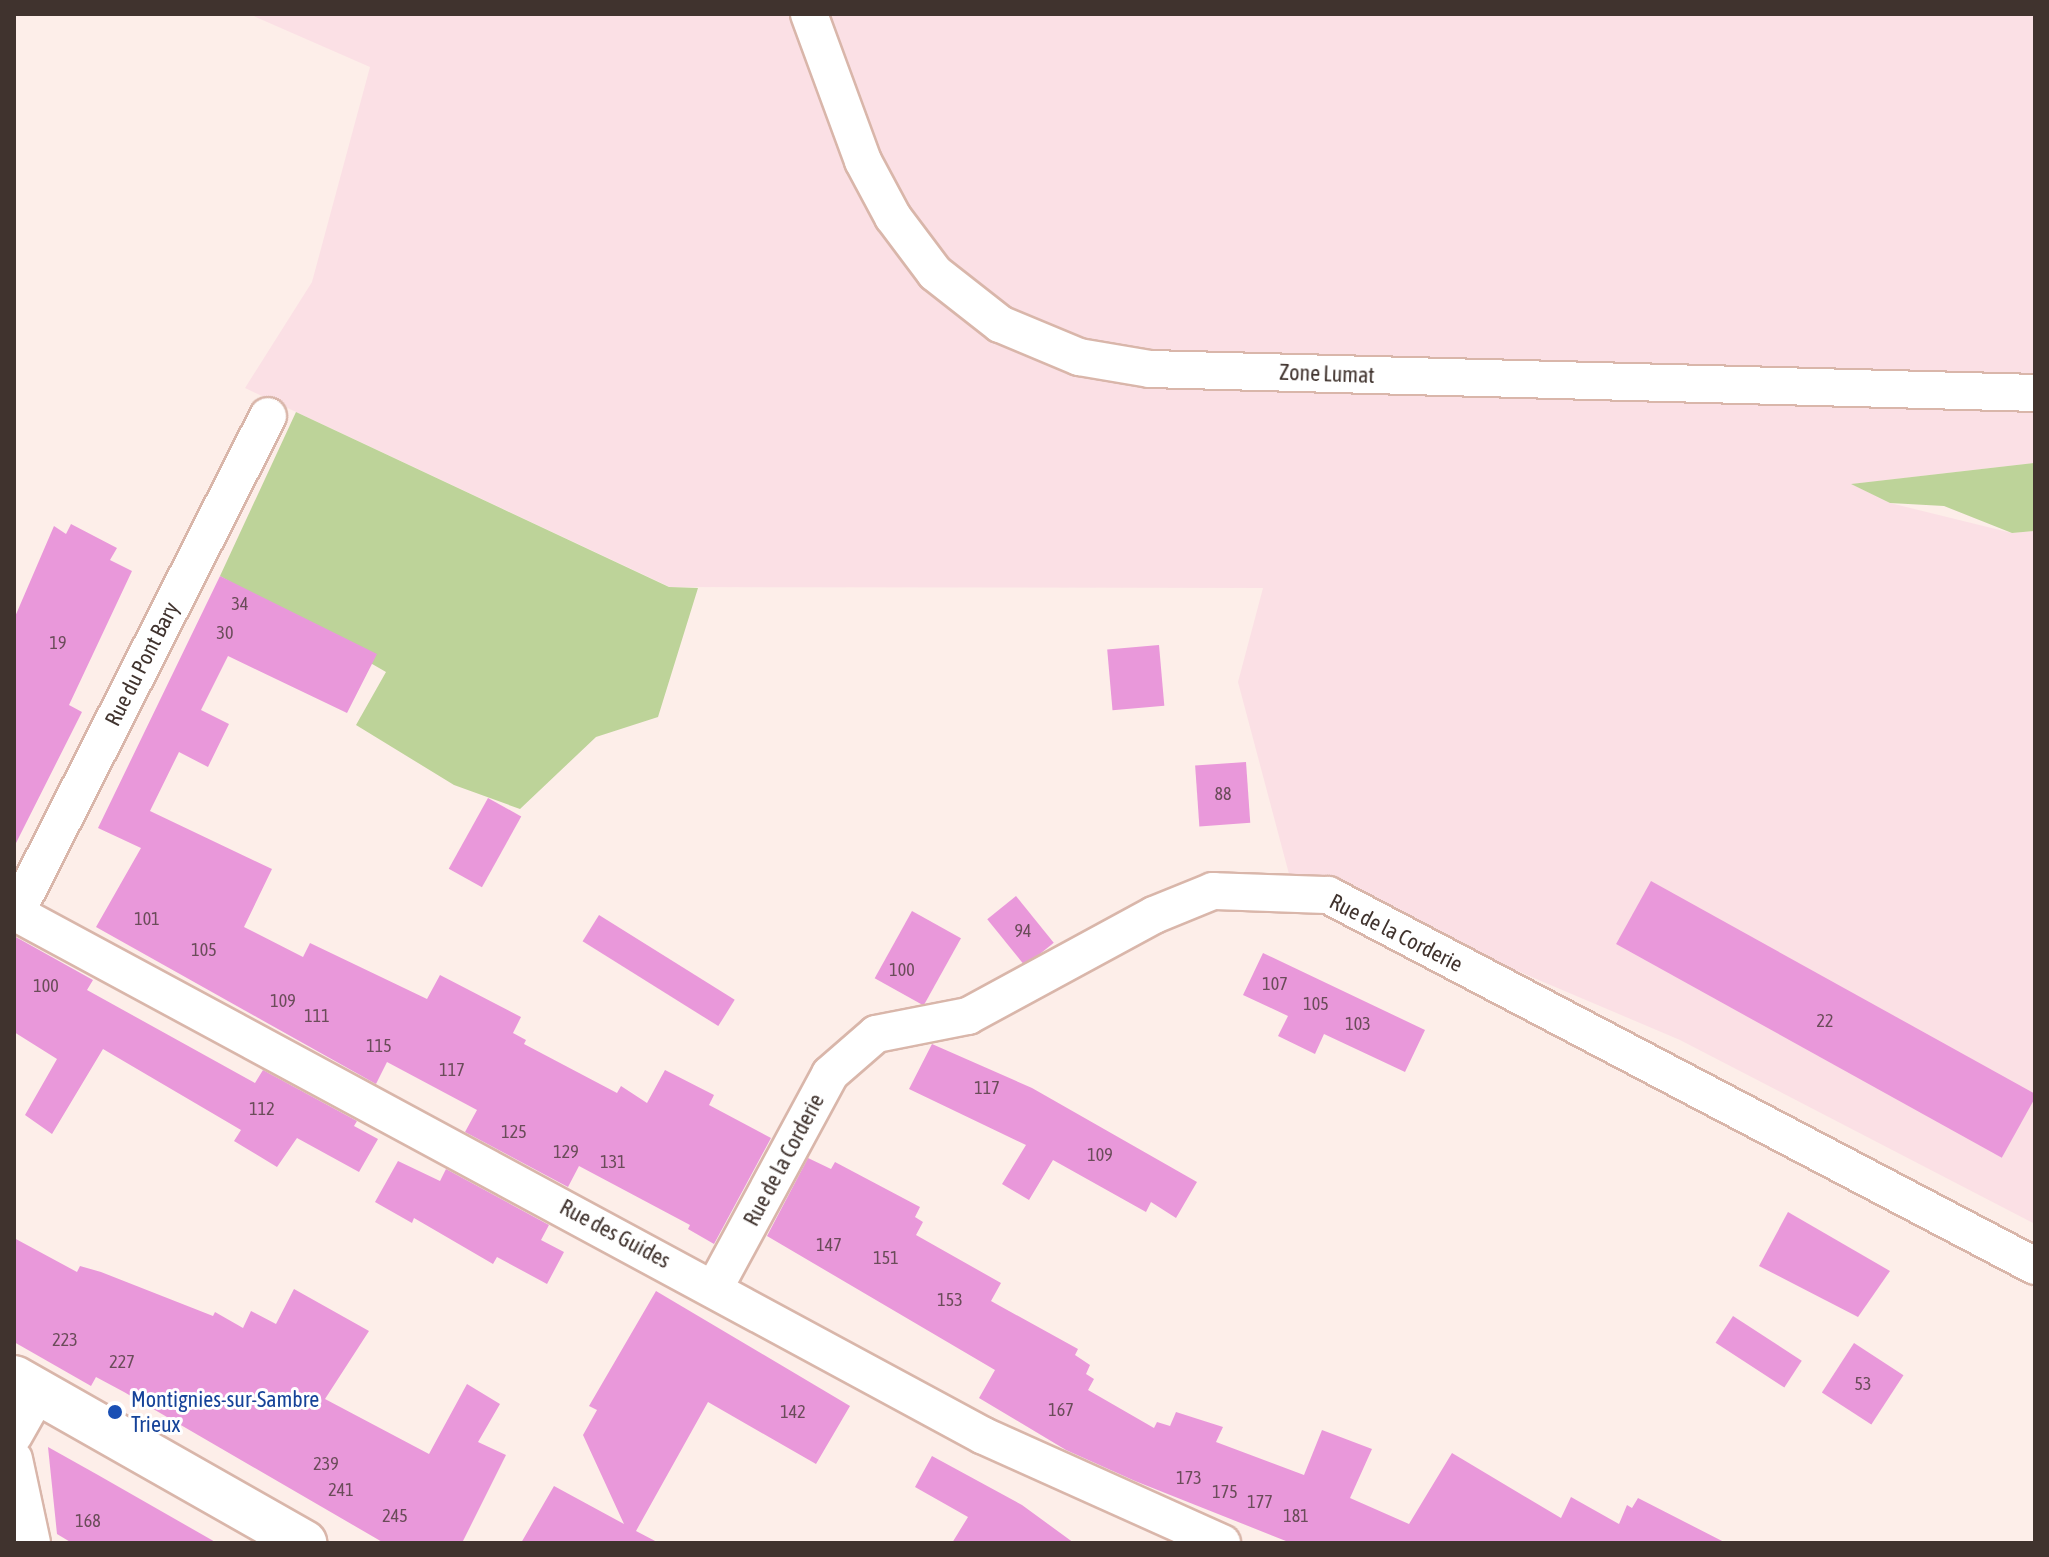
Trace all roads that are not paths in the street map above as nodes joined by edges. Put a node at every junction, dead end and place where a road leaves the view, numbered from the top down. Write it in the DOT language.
graph roads {
  1 [pos="809,14"];
  2 [pos="2035,393"];
  3 [pos="268,416"];
  4 [pos="15,912"];
  5 [pos="2035,1266"];
  6 [pos="715,1287"];
  7 [pos="26,1385"];
  8 [pos="14,1435"];
  9 [pos="14,1459"];
  10 [pos="32,1543"];
  11 [pos="304,1543"];
  12 [pos="1222,1543"];
  1 -- 2 [label="street, Zone Lumat"];
  3 -- 4 [label="street, Rue du Pont Bary"];
  4 -- 6 [label="street, Rue des Guides"];
  5 -- 6 [label="street, Rue de la Corderie"];
  6 -- 12 [label="street, Rue des Guides"];
  7 -- 8 [label="street"];
  7 -- 11 [label="main road"];
  9 -- 10 [label="street"];
}
